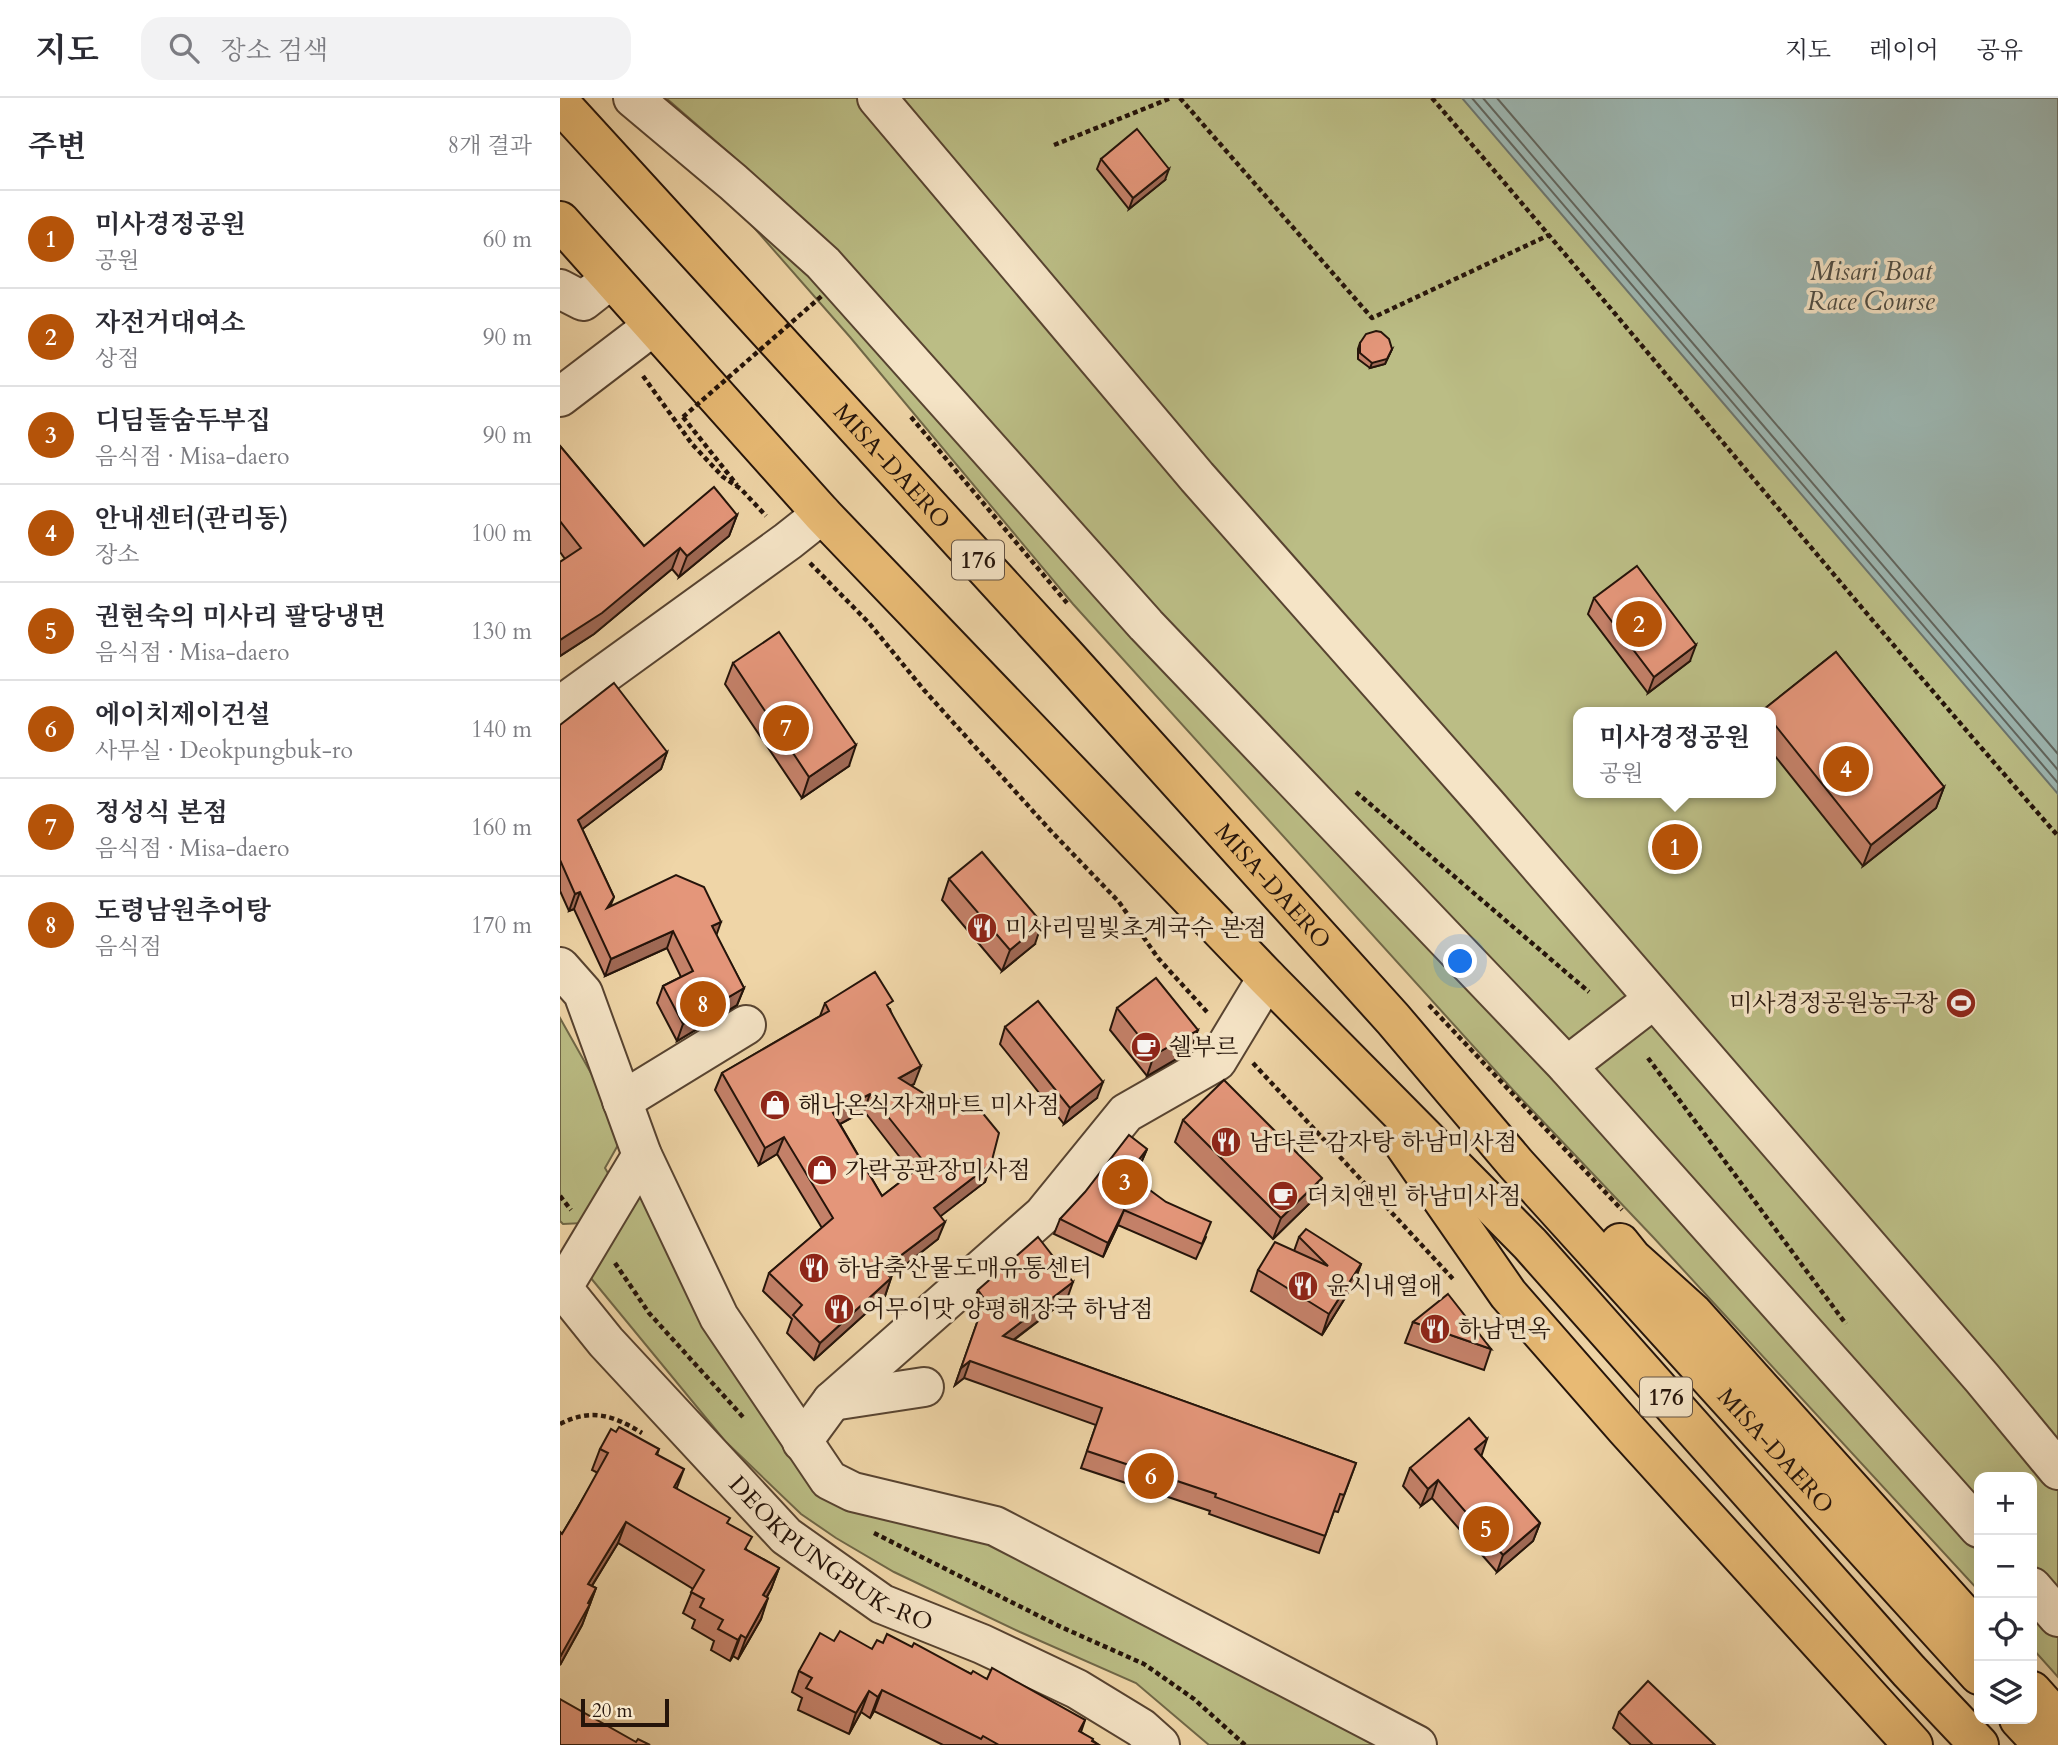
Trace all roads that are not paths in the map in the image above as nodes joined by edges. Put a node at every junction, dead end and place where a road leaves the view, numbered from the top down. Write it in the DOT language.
graph roads {
  1 [pos="633,98"];
  2 [pos="877,98"];
  3 [pos="560,103"];
  4 [pos="560,221"];
  5 [pos="611,279"];
  6 [pos="560,289"];
  7 [pos="653,326"];
  8 [pos="560,397"];
  9 [pos="822,514"];
  10 [pos="560,706"];
  11 [pos="560,967"];
  12 [pos="1267,978"];
  13 [pos="1654,999"];
  14 [pos="1406,1007"];
  15 [pos="746,1025"];
  16 [pos="1344,1058"];
  17 [pos="1567,1066"];
  18 [pos="622,1101"];
  19 [pos="642,1155"];
  20 [pos="561,1288"];
  21 [pos="923,1387"];
  22 [pos="832,1401"];
  23 [pos="802,1442"];
  24 [pos="2058,1469"];
  25 [pos="1974,1522"];
  26 [pos="2037,1593"];
  27 [pos="2058,1617"];
  28 [pos="1974,1626"];
  29 [pos="1974,1669"];
  30 [pos="2037,1697"];
  31 [pos="2058,1720"];
  32 [pos="2024,1724"];
  33 [pos="1160,1745"];
  34 [pos="1417,1745"];
  35 [pos="1913,1745"];
  36 [pos="1979,1745"];
  37 [pos="2043,1745"];
  1 -- 17 [label="street"];
  2 -- 13 [label="street"];
  3 -- 14 [label="main road, MISA-DAERO / 176"];
  4 -- 5 [label="main road, MISA-DAERO / 176"];
  5 -- 6 [label="street"];
  5 -- 7 [label="main road, MISA-DAERO / 176"];
  7 -- 8 [label="street"];
  7 -- 9 [label="main road, MISA-DAERO / 176"];
  9 -- 10 [label="street"];
  9 -- 12 [label="main road, MISA-DAERO / 176"];
  11 -- 18 [label="street"];
  12 -- 16 [label="main road, MISA-DAERO / 176"];
  12 -- 22 [label="street"];
  13 -- 17 [label="street"];
  13 -- 24 [label="street"];
  14 -- 28 [label="main road"];
  14 -- 29 [label="main road, MISA-DAERO / 176"];
  15 -- 18 [label="street"];
  16 -- 35 [label="main road"];
  16 -- 36 [label="main road, MISA-DAERO / 176"];
  17 -- 25 [label="street"];
  18 -- 19 [label="street"];
  19 -- 20 [label="street"];
  19 -- 23 [label="street"];
  20 -- 33 [label="street, DEOKPUNGBUK-RO"];
  21 -- 22 [label="street"];
  22 -- 23 [label="street"];
  23 -- 34 [label="street"];
  26 -- 27 [label="street"];
  30 -- 31 [label="main road"];
  32 -- 37 [label="main road"];
}
